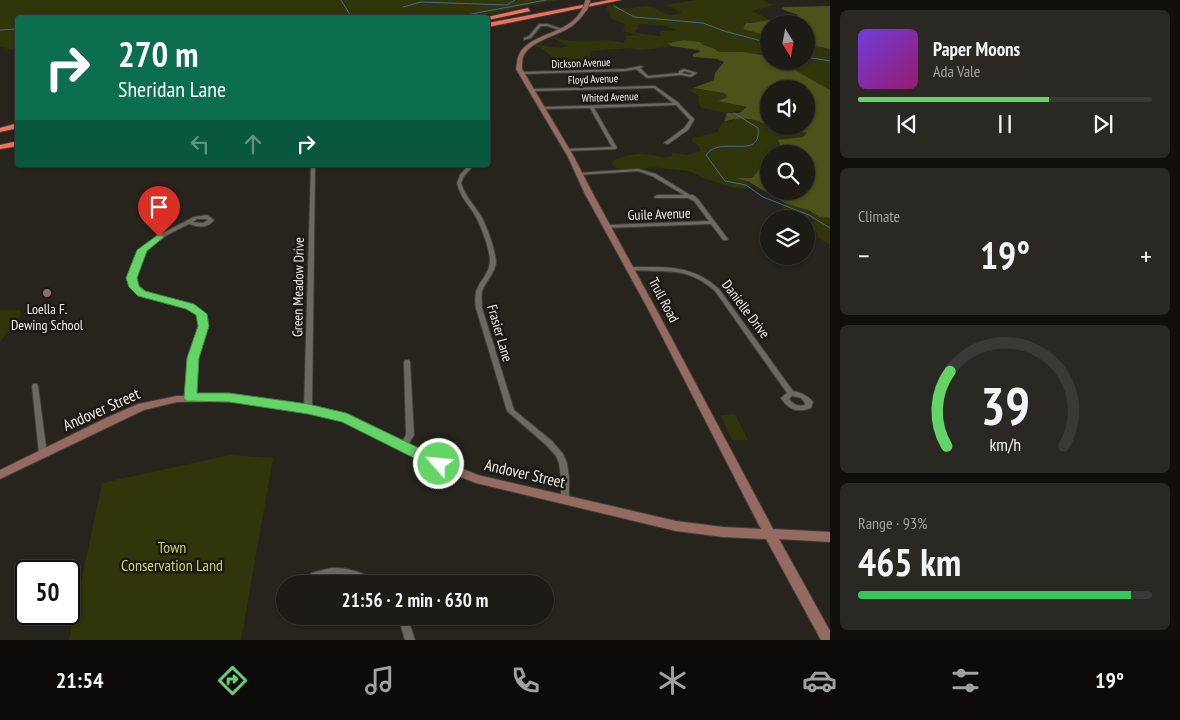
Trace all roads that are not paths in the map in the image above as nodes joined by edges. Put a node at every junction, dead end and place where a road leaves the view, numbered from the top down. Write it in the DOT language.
graph roads {
  1 [pos="588,0"];
  2 [pos="618,0"];
  3 [pos="532,9"];
  4 [pos="490,17"];
  5 [pos="490,26"];
  6 [pos="563,30"];
  7 [pos="525,39"];
  8 [pos="522,73"];
  9 [pos="681,74"];
  10 [pos="532,90"];
  11 [pos="678,104"];
  12 [pos="591,106"];
  13 [pos="543,108"];
  14 [pos="15,126"];
  15 [pos="0,130"];
  16 [pos="666,142"];
  17 [pos="15,143"];
  18 [pos="0,148"];
  19 [pos="567,150"];
  20 [pos="313,167"];
  21 [pos="470,167"];
  22 [pos="578,174"];
  23 [pos="692,196"];
  24 [pos="657,197"];
  25 [pos="189,222"];
  26 [pos="711,223"];
  27 [pos="607,227"];
  28 [pos="725,239"];
  29 [pos="631,270"];
  30 [pos="407,362"];
  31 [pos="34,386"];
  32 [pos="792,393"];
  33 [pos="190,398"];
  34 [pos="308,409"];
  35 [pos="403,446"];
  36 [pos="43,454"];
  37 [pos="0,475"];
  38 [pos="565,499"];
  39 [pos="770,535"];
  40 [pos="830,537"];
  41 [pos="317,575"];
  42 [pos="357,575"];
  43 [pos="405,625"];
  44 [pos="410,640"];
  45 [pos="828,640"];
  1 -- 6 [label="street, bridge"];
  2 -- 5 [label="highway"];
  3 -- 4 [label="highway"];
  6 -- 7 [label="street"];
  6 -- 8 [label="street"];
  8 -- 9 [label="street, Dickson Avenue"];
  8 -- 10 [label="street, Trull Road"];
  10 -- 11 [label="street, Floyd Avenue"];
  10 -- 13 [label="street, Trull Road"];
  11 -- 12 [label="street, Whited Avenue"];
  11 -- 16 [label="street"];
  12 -- 13 [label="street, Whited Avenue"];
  12 -- 19 [label="street"];
  13 -- 19 [label="street, Trull Road"];
  14 -- 15 [label="highway"];
  17 -- 18 [label="highway"];
  19 -- 22 [label="street, Trull Road"];
  20 -- 34 [label="street, Green Meadow Drive"];
  21 -- 38 [label="street, Frasier Lane"];
  22 -- 23 [label="street"];
  22 -- 27 [label="street, Trull Road"];
  23 -- 24 [label="street"];
  23 -- 26 [label="street"];
  25 -- 33 [label="street"];
  26 -- 27 [label="street, Guile Avenue"];
  26 -- 28 [label="street"];
  27 -- 29 [label="street, Trull Road"];
  29 -- 32 [label="street, Danielle Drive"];
  29 -- 39 [label="street, Trull Road"];
  30 -- 35 [label="street"];
  31 -- 36 [label="street"];
  33 -- 34 [label="street, Andover Street"];
  33 -- 36 [label="street, Andover Street"];
  34 -- 35 [label="street, Andover Street"];
  35 -- 38 [label="street, Andover Street"];
  36 -- 37 [label="street, Andover Street"];
  38 -- 39 [label="street, Andover Street"];
  39 -- 40 [label="street, Andover Street"];
  39 -- 45 [label="street, Trull Road"];
  41 -- 42 [label="street"];
  43 -- 44 [label="street"];
}
